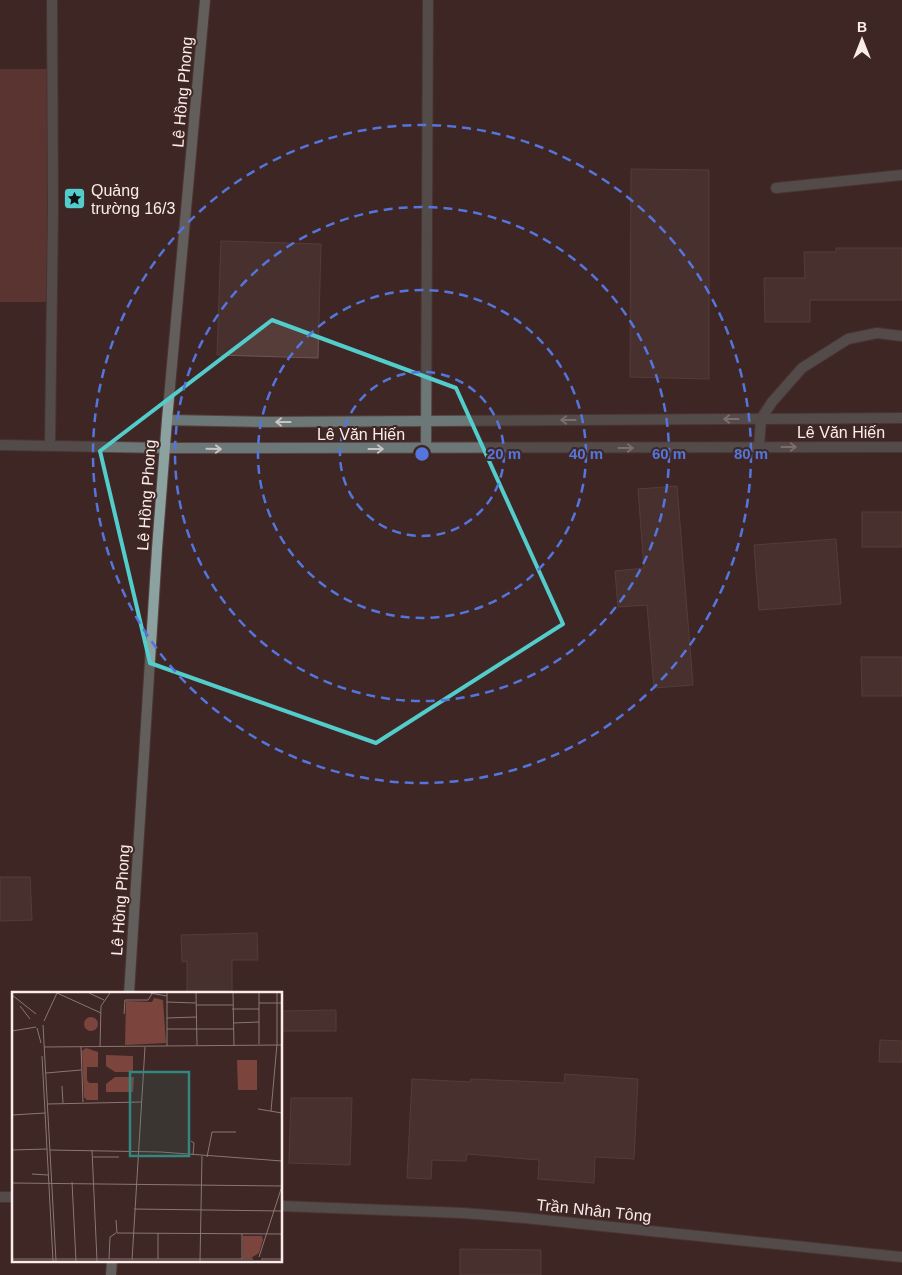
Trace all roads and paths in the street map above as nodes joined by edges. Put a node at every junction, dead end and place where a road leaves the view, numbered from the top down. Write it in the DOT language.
graph roads {
  1 [pos="52,0"];
  2 [pos="205,0"];
  3 [pos="428,0"];
  4 [pos="902,175"];
  5 [pos="776,188"];
  6 [pos="902,336"];
  7 [pos="902,418"];
  8 [pos="761,419"];
  9 [pos="167,420"];
  10 [pos="426,421"];
  11 [pos="0,445"];
  12 [pos="50,445"];
  13 [pos="902,447"];
  14 [pos="165,448"];
  15 [pos="759,448"];
  16 [pos="426,449"];
  17 [pos="130,992"];
  18 [pos="282,1206"];
  19 [pos="902,1257"];
  20 [pos="112,1262"];
  21 [pos="111,1275"];
  1 -- 12 [label="street"];
  2 -- 9 [label="street, Lê Hồng Phong"];
  3 -- 10 [label="street"];
  4 -- 5 [label="street"];
  6 -- 8 [label="street"];
  7 -- 8 [label="street, Lê Văn Hiến"];
  8 -- 10 [label="street, Lê Văn Hiến, one-way"];
  8 -- 15 [label="street"];
  10 -- 9 [label="street, Lê Văn Hiến, one-way"];
  9 -- 14 [label="street, Lê Hồng Phong"];
  10 -- 16 [label="street"];
  11 -- 12 [label="street, Lê Văn Hiến"];
  12 -- 14 [label="street, Lê Văn Hiến"];
  15 -- 13 [label="street, Lê Văn Hiến, one-way"];
  14 -- 16 [label="street, Lê Văn Hiến, one-way"];
  14 -- 17 [label="street, Lê Hồng Phong"];
  16 -- 15 [label="street, Lê Văn Hiến, one-way"];
  18 -- 19 [label="street, Trần Nhân Tông"];
  20 -- 21 [label="street"];
}
